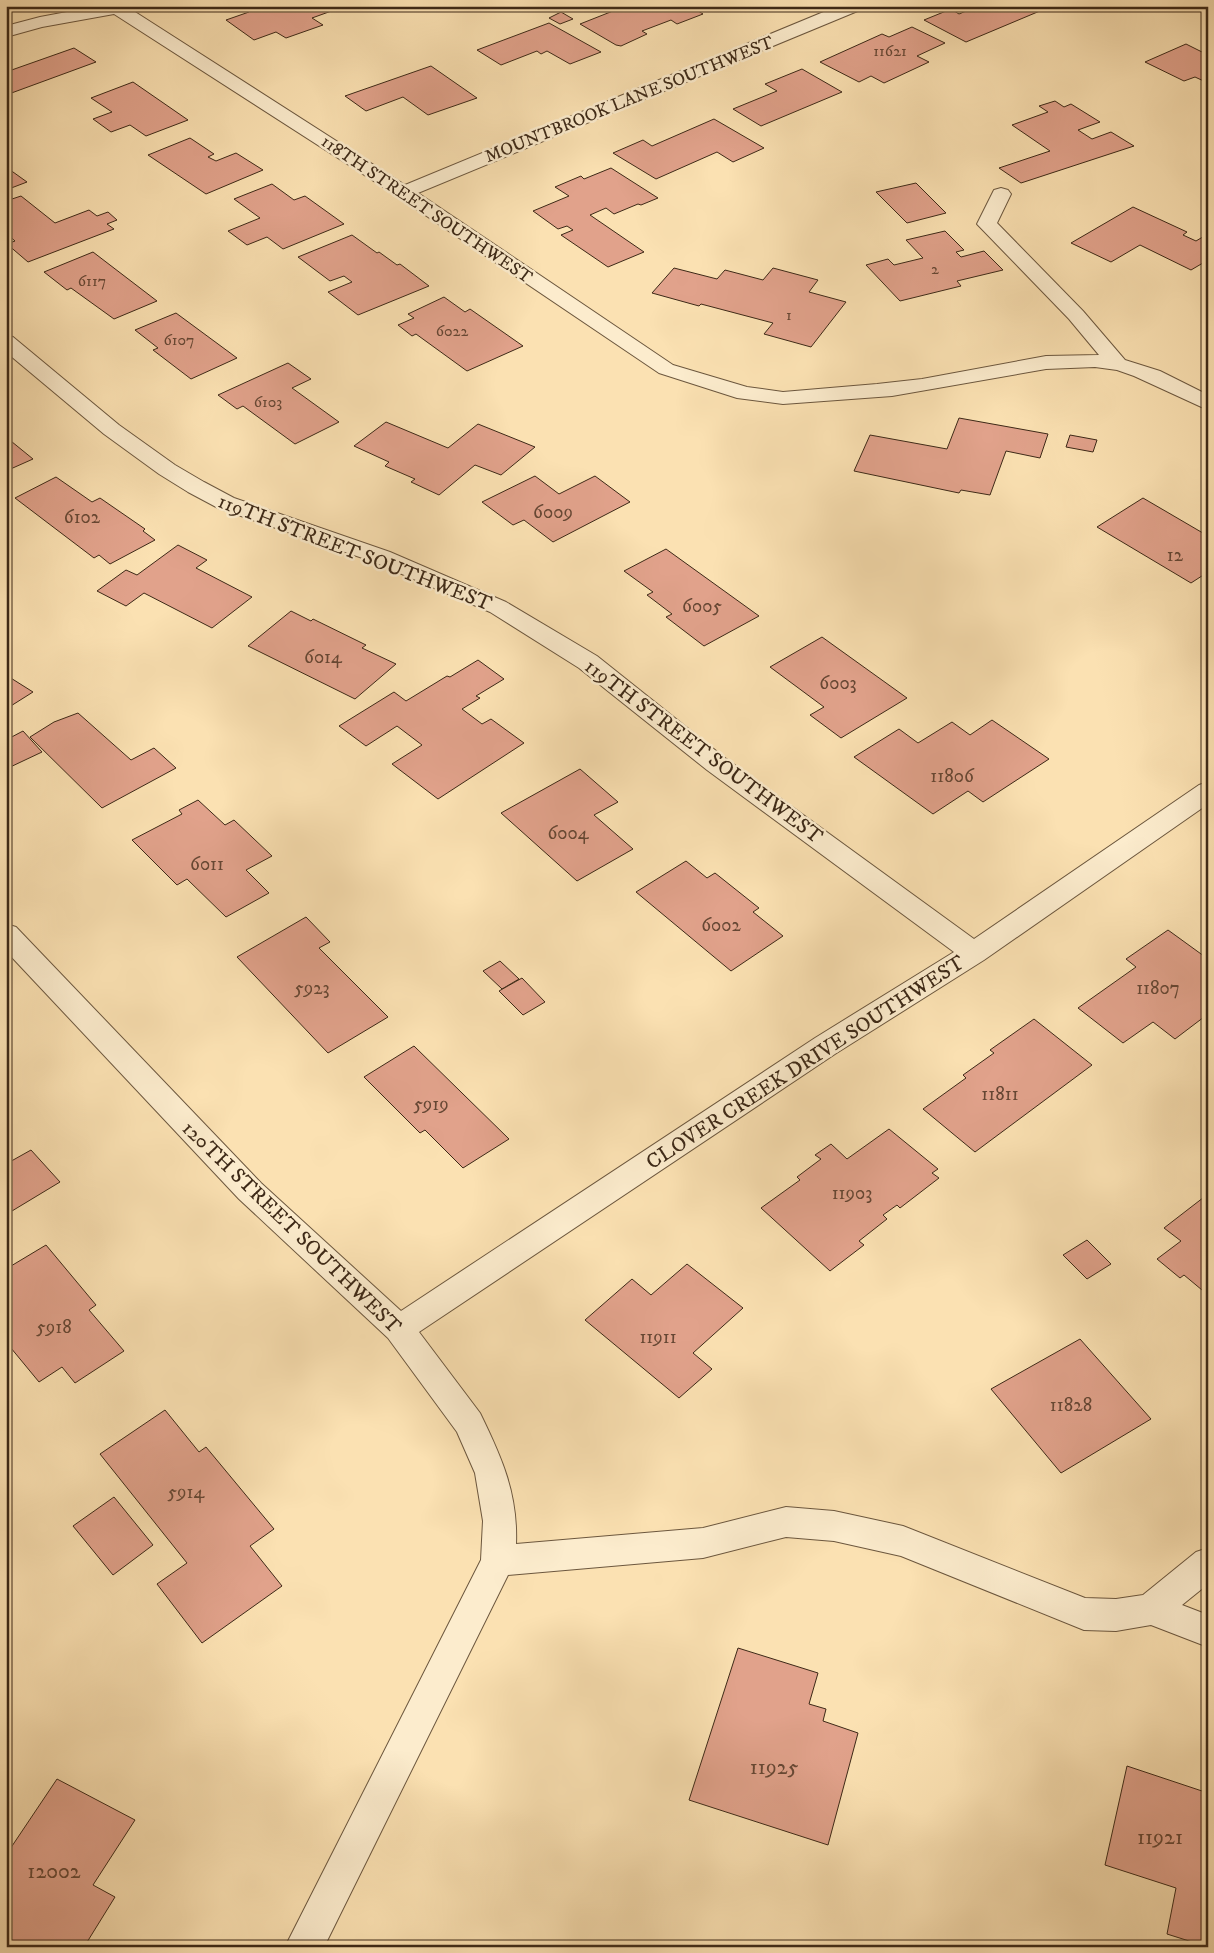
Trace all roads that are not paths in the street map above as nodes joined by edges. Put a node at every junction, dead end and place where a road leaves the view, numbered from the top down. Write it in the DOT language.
graph roads {
  1 [pos="854,6"];
  2 [pos="123,7"];
  3 [pos="6,32"];
  4 [pos="404,192"];
  5 [pos="1001,194"];
  6 [pos="6,341"];
  7 [pos="1118,364"];
  8 [pos="1208,404"];
  9 [pos="1208,791"];
  10 [pos="6,934"];
  11 [pos="974,952"];
  12 [pos="399,1329"];
  13 [pos="498,1561"];
  14 [pos="1208,1563"];
  15 [pos="1151,1609"];
  16 [pos="1208,1631"];
  17 [pos="304,1947"];
  1 -- 4 [label="street, MOUNTBROOK LANE SOUTHWEST"];
  2 -- 3 [label="street"];
  2 -- 4 [label="street, 118TH STREET SOUTHWEST"];
  4 -- 7 [label="street, 118TH STREET SOUTHWEST"];
  5 -- 7 [label="street"];
  6 -- 11 [label="street, 119TH STREET SOUTHWEST"];
  7 -- 8 [label="street, 118TH STREET SOUTHWEST"];
  9 -- 11 [label="street, CLOVER CREEK DRIVE SOUTHWEST"];
  10 -- 12 [label="street, 120TH STREET SOUTHWEST"];
  11 -- 12 [label="street, CLOVER CREEK DRIVE SOUTHWEST"];
  12 -- 13 [label="street, 120TH STREET SOUTHWEST"];
  13 -- 15 [label="street"];
  13 -- 17 [label="street"];
  14 -- 15 [label="street"];
  15 -- 16 [label="street"];
}
